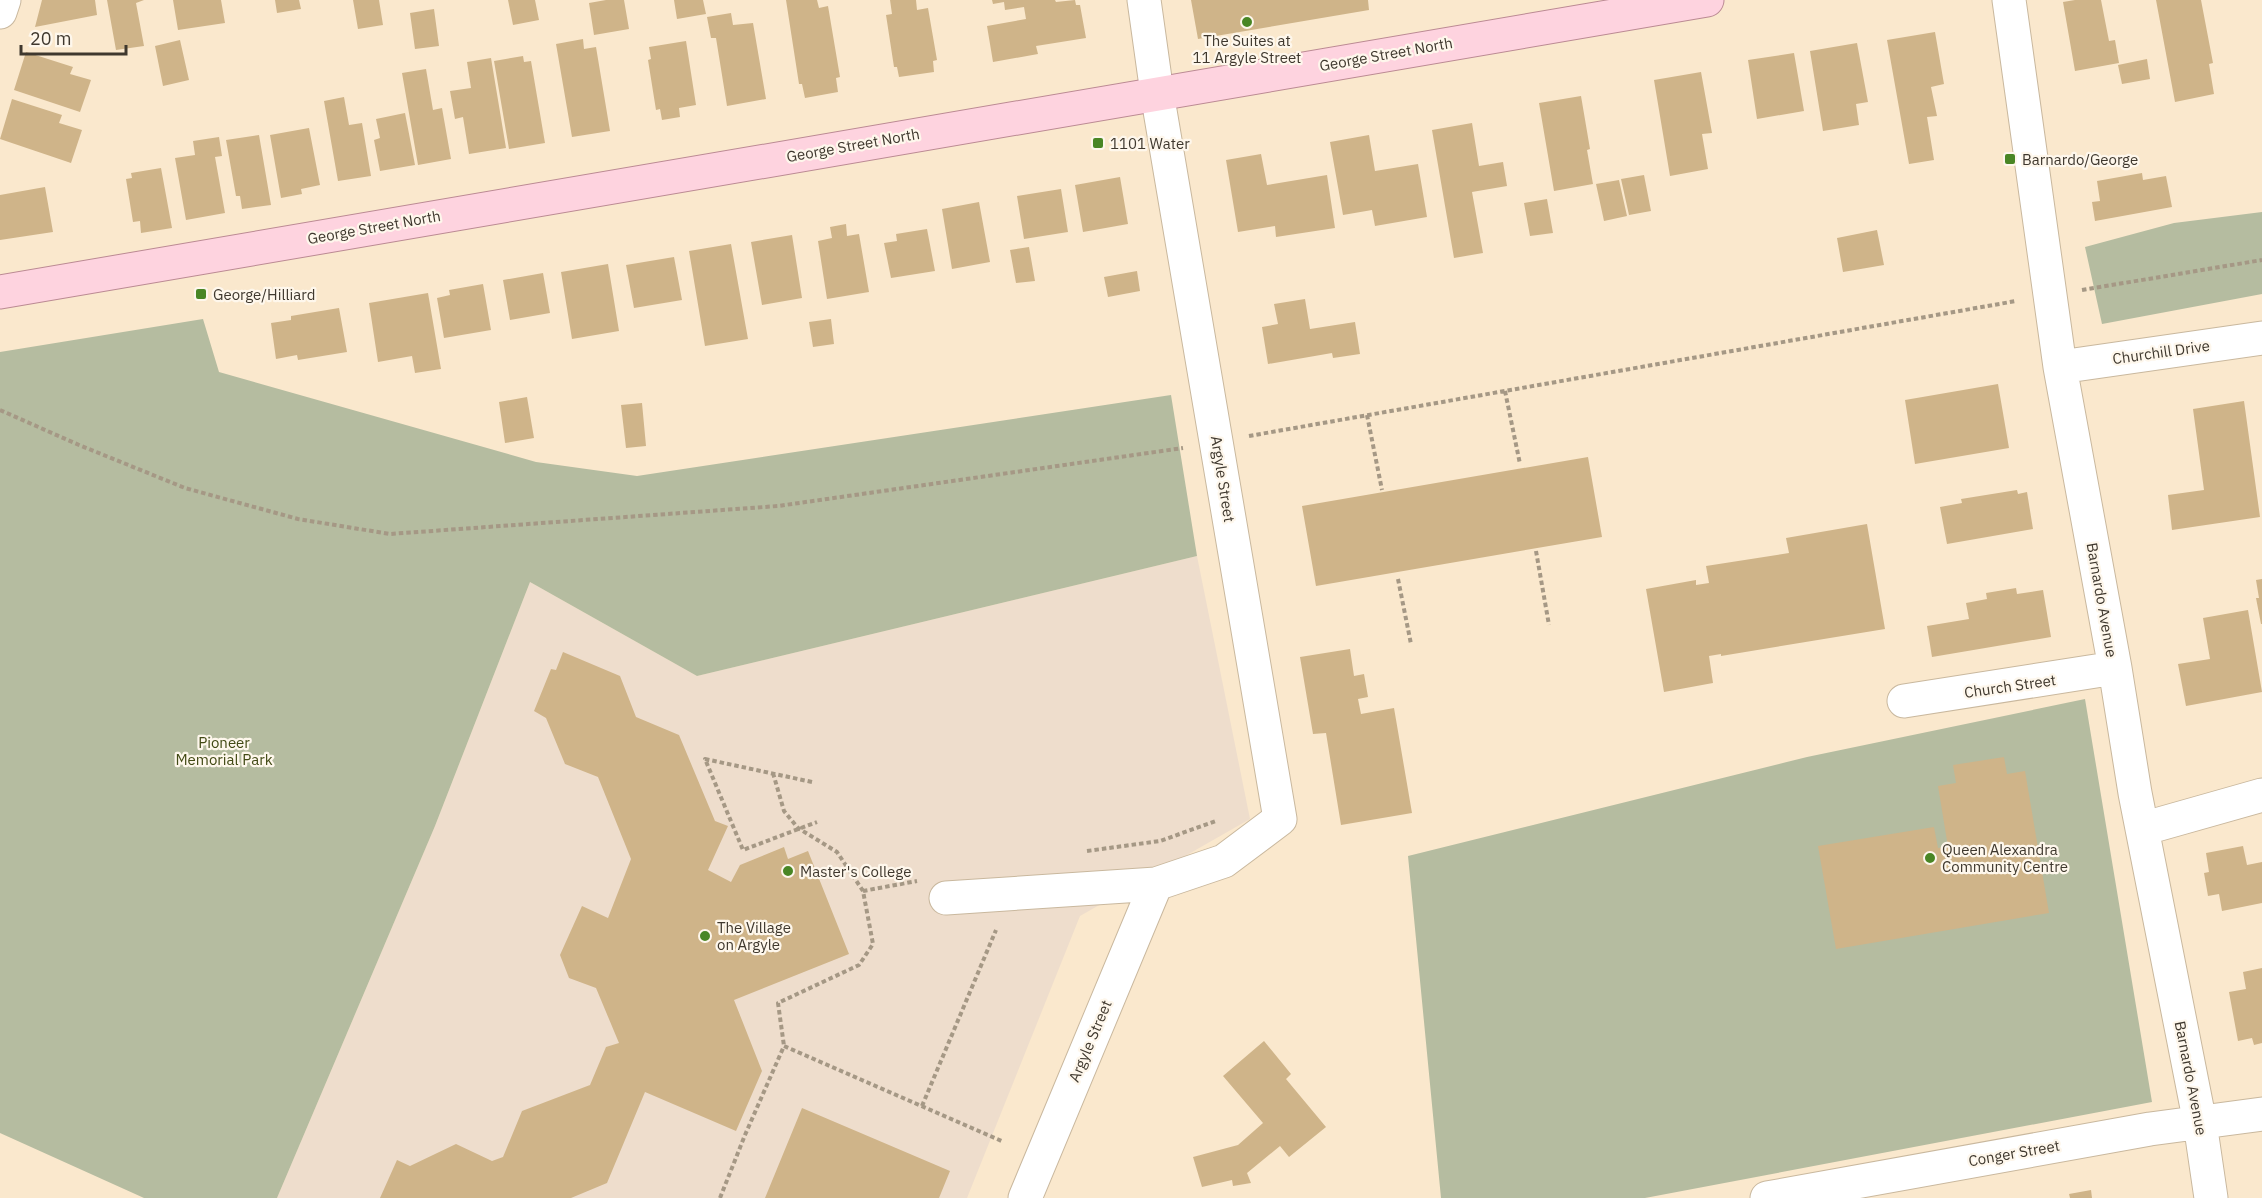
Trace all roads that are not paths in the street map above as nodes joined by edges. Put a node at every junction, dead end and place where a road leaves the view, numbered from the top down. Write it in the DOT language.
graph roads {
  1 [pos="4,0"];
  2 [pos="1144,0"];
  3 [pos="1707,0"];
  4 [pos="2009,0"];
  5 [pos="0,12"];
  6 [pos="1157,93"];
  7 [pos="0,292"];
  8 [pos="2262,338"];
  9 [pos="2060,367"];
  10 [pos="2115,668"];
  11 [pos="1904,701"];
  12 [pos="2262,795"];
  13 [pos="2142,829"];
  14 [pos="1156,884"];
  15 [pos="946,898"];
  16 [pos="2262,1114"];
  17 [pos="2200,1123"];
  18 [pos="1025,1198"];
  19 [pos="1767,1198"];
  20 [pos="2211,1198"];
  1 -- 5 [label="street"];
  2 -- 6 [label="street, Argyle Street"];
  3 -- 6 [label="main road, George Street North"];
  4 -- 9 [label="street, Barnardo Avenue"];
  6 -- 7 [label="main road, George Street North"];
  6 -- 14 [label="street, Argyle Street"];
  8 -- 9 [label="street, Churchill Drive"];
  9 -- 10 [label="street, Barnardo Avenue"];
  10 -- 11 [label="street, Church Street"];
  10 -- 13 [label="street, Barnardo Avenue"];
  12 -- 13 [label="street"];
  13 -- 17 [label="street, Barnardo Avenue"];
  14 -- 15 [label="street, Argyle Street"];
  14 -- 18 [label="street, Argyle Street"];
  16 -- 17 [label="street, Conger Street"];
  17 -- 19 [label="street, Conger Street"];
  17 -- 20 [label="street, Barnardo Avenue"];
}
